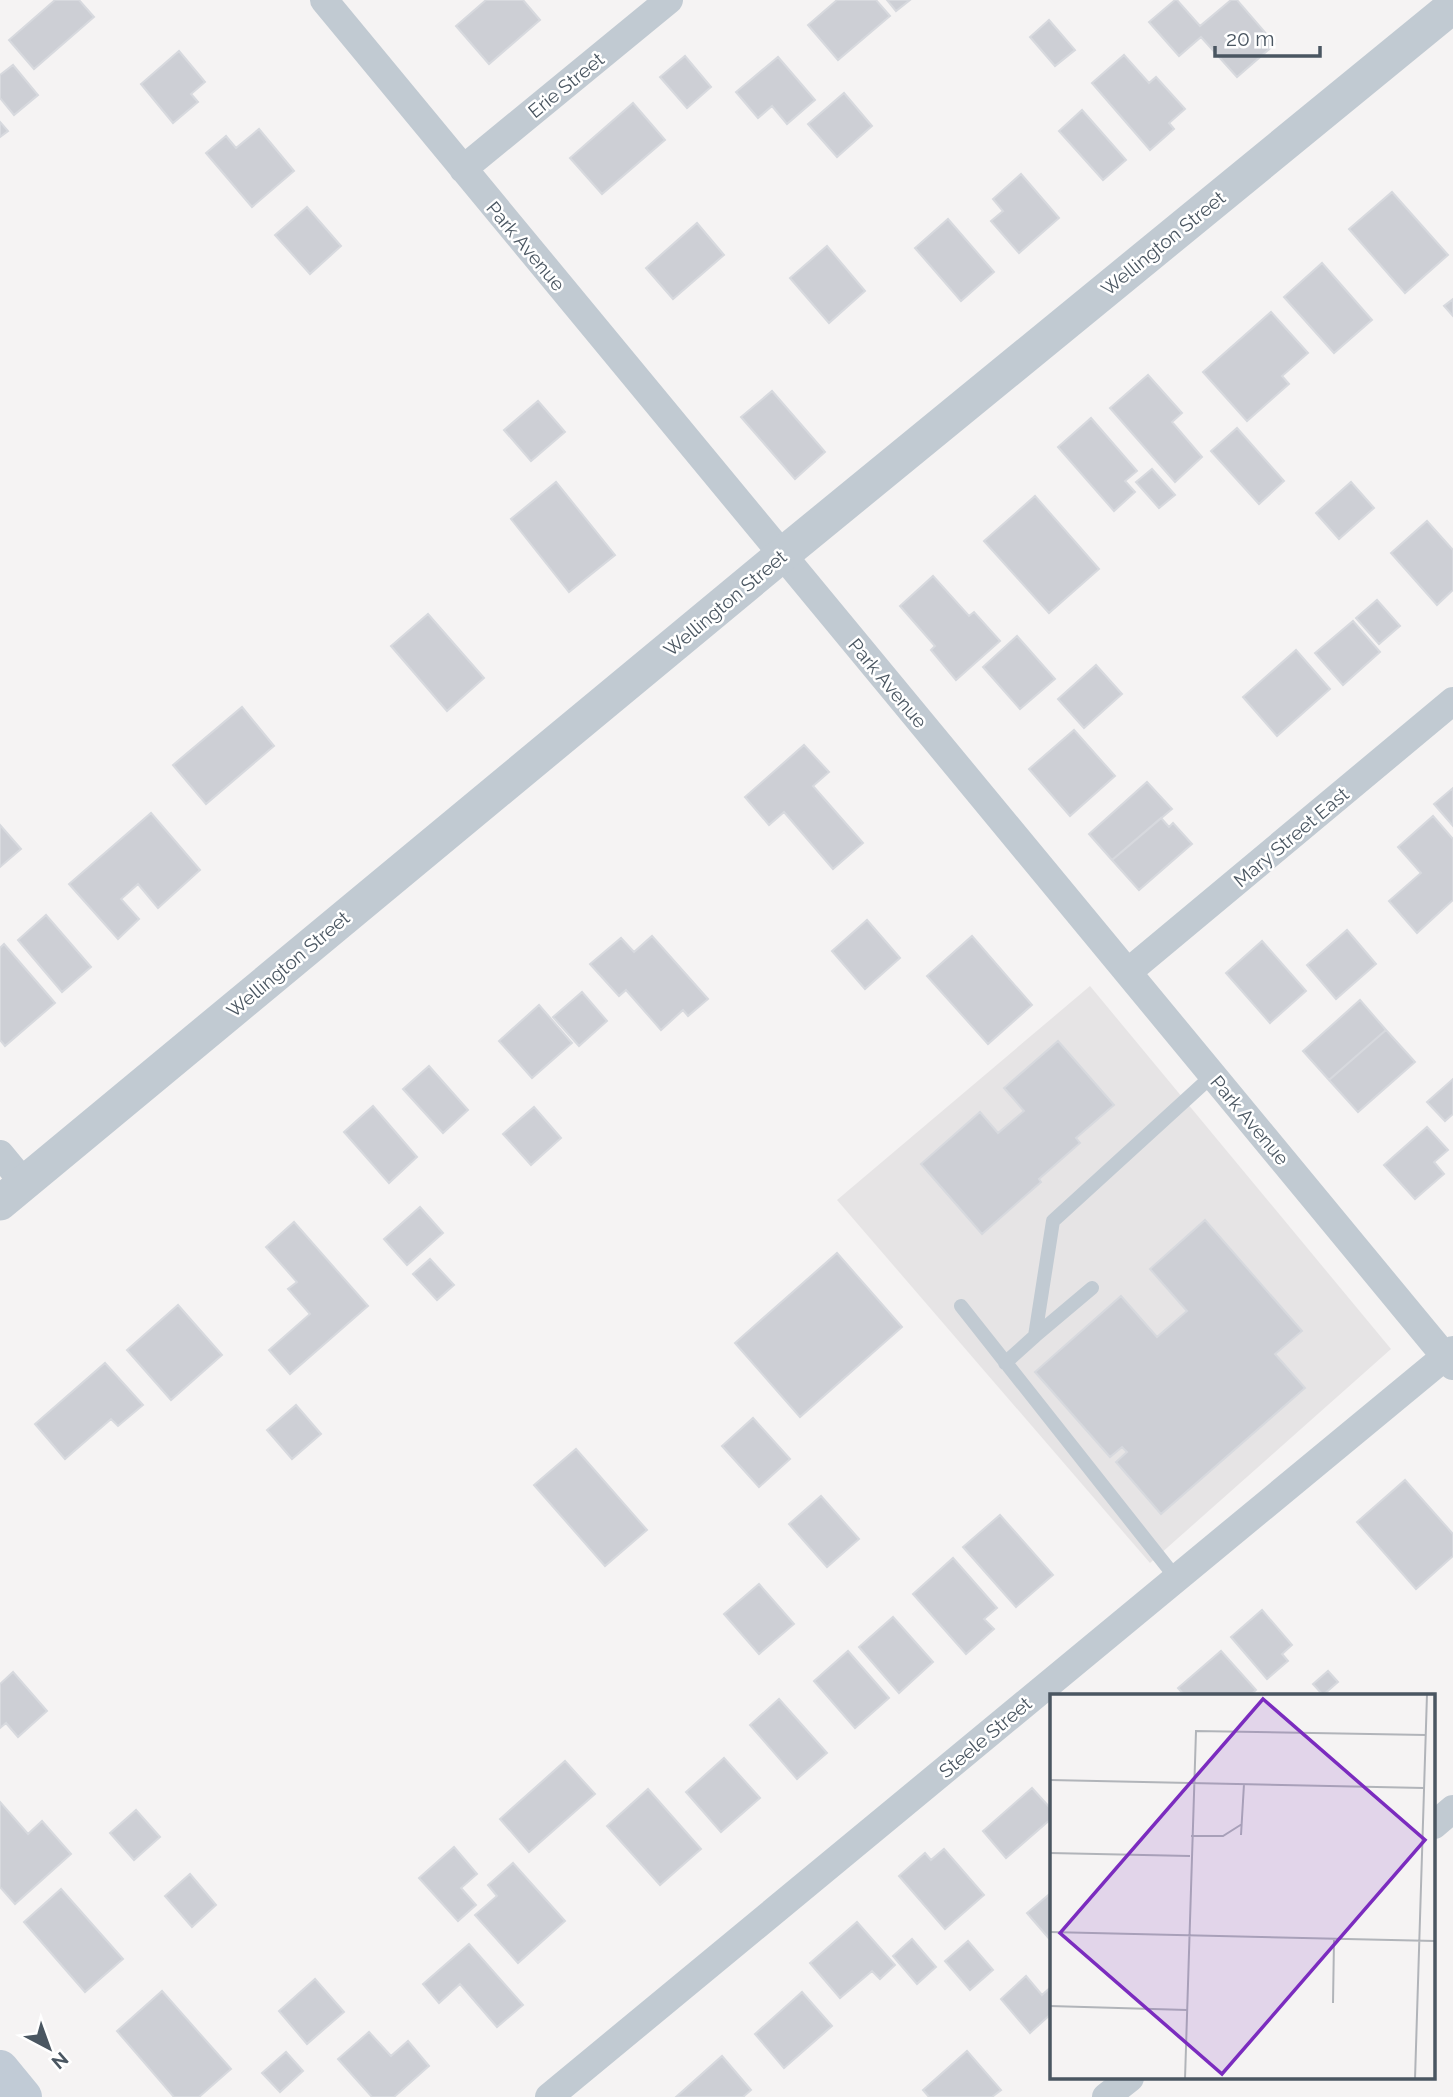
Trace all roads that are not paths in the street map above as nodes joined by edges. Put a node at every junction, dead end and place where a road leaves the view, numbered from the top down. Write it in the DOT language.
graph roads {
  1 [pos="324,0"];
  2 [pos="669,0"];
  3 [pos="1453,6"];
  4 [pos="463,169"];
  5 [pos="782,555"];
  6 [pos="1453,701"];
  7 [pos="1128,972"];
  8 [pos="1213,1075"];
  9 [pos="0,1154"];
  10 [pos="12,1193"];
  11 [pos="1092,1288"];
  12 [pos="961,1306"];
  13 [pos="1035,1336"];
  14 [pos="1450,1357"];
  15 [pos="1005,1363"];
  16 [pos="1176,1578"];
  17 [pos="1453,1809"];
  18 [pos="1436,1823"];
  19 [pos="0,2069"];
  20 [pos="1127,2080"];
  21 [pos="23,2097"];
  22 [pos="549,2097"];
  23 [pos="1106,2097"];
  1 -- 4 [label="street, Park Avenue"];
  2 -- 4 [label="street, Erie Street"];
  3 -- 5 [label="street, Wellington Street"];
  4 -- 5 [label="street, Park Avenue"];
  5 -- 7 [label="street, Park Avenue"];
  5 -- 10 [label="street, Wellington Street"];
  6 -- 7 [label="street, Mary Street East"];
  7 -- 8 [label="street, Park Avenue"];
  8 -- 13 [label="lane"];
  8 -- 14 [label="street, Park Avenue"];
  9 -- 10 [label="street"];
  11 -- 13 [label="lane"];
  12 -- 15 [label="lane"];
  13 -- 15 [label="lane"];
  14 -- 16 [label="street, Steele Street"];
  15 -- 16 [label="lane"];
  16 -- 22 [label="street, Steele Street"];
  17 -- 18 [label="street"];
  19 -- 21 [label="main road"];
  20 -- 23 [label="street"];
}
